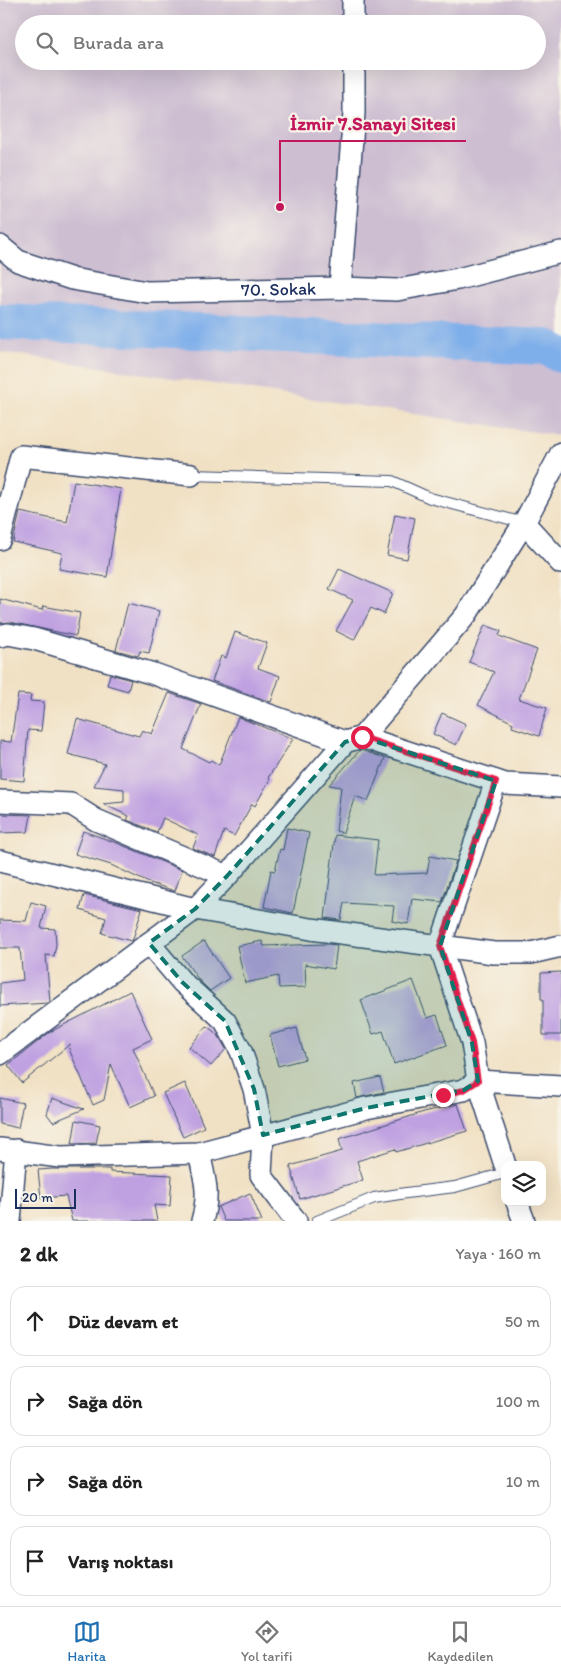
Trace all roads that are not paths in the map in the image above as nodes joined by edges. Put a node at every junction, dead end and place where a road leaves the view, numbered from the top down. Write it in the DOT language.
graph roads {
  1 [pos="353,0"];
  2 [pos="353,15"];
  3 [pos="354,70"];
  4 [pos="0,246"];
  5 [pos="561,252"];
  6 [pos="340,288"];
  7 [pos="561,454"];
  8 [pos="191,475"];
  9 [pos="524,523"];
  10 [pos="0,539"];
  11 [pos="561,563"];
  12 [pos="0,636"];
  13 [pos="354,740"];
  14 [pos="496,781"];
  15 [pos="561,787"];
  16 [pos="0,801"];
  17 [pos="0,861"];
  18 [pos="227,876"];
  19 [pos="195,908"];
  20 [pos="149,943"];
  21 [pos="440,946"];
  22 [pos="561,946"];
  23 [pos="0,1054"];
  24 [pos="478,1081"];
  25 [pos="561,1086"];
  26 [pos="263,1135"];
  27 [pos="8,1149"];
  28 [pos="199,1153"];
  29 [pos="504,1161"];
  30 [pos="501,1174"];
  31 [pos="519,1206"];
  32 [pos="10,1221"];
  33 [pos="202,1221"];
  34 [pos="296,1221"];
  35 [pos="317,1221"];
  36 [pos="524,1221"];
  1 -- 2 [label="street"];
  3 -- 6 [label="street"];
  4 -- 6 [label="street, 70. Sokak"];
  5 -- 6 [label="street, 70. Sokak"];
  7 -- 9 [label="street"];
  8 -- 9 [label="lane"];
  8 -- 10 [label="street"];
  9 -- 11 [label="street"];
  9 -- 13 [label="street"];
  12 -- 13 [label="street"];
  13 -- 14 [label="street"];
  13 -- 18 [label="street"];
  14 -- 15 [label="street"];
  14 -- 21 [label="street"];
  16 -- 18 [label="street"];
  17 -- 19 [label="street"];
  18 -- 19 [label="street"];
  19 -- 20 [label="street"];
  19 -- 21 [label="street"];
  20 -- 23 [label="street"];
  20 -- 26 [label="street"];
  21 -- 22 [label="street"];
  21 -- 24 [label="street"];
  24 -- 25 [label="street"];
  24 -- 26 [label="street"];
  24 -- 29 [label="street"];
  26 -- 28 [label="street"];
  26 -- 34 [label="street"];
  27 -- 28 [label="street"];
  27 -- 32 [label="street"];
  28 -- 33 [label="street"];
  30 -- 35 [label="lane"];
  31 -- 36 [label="street"];
}
